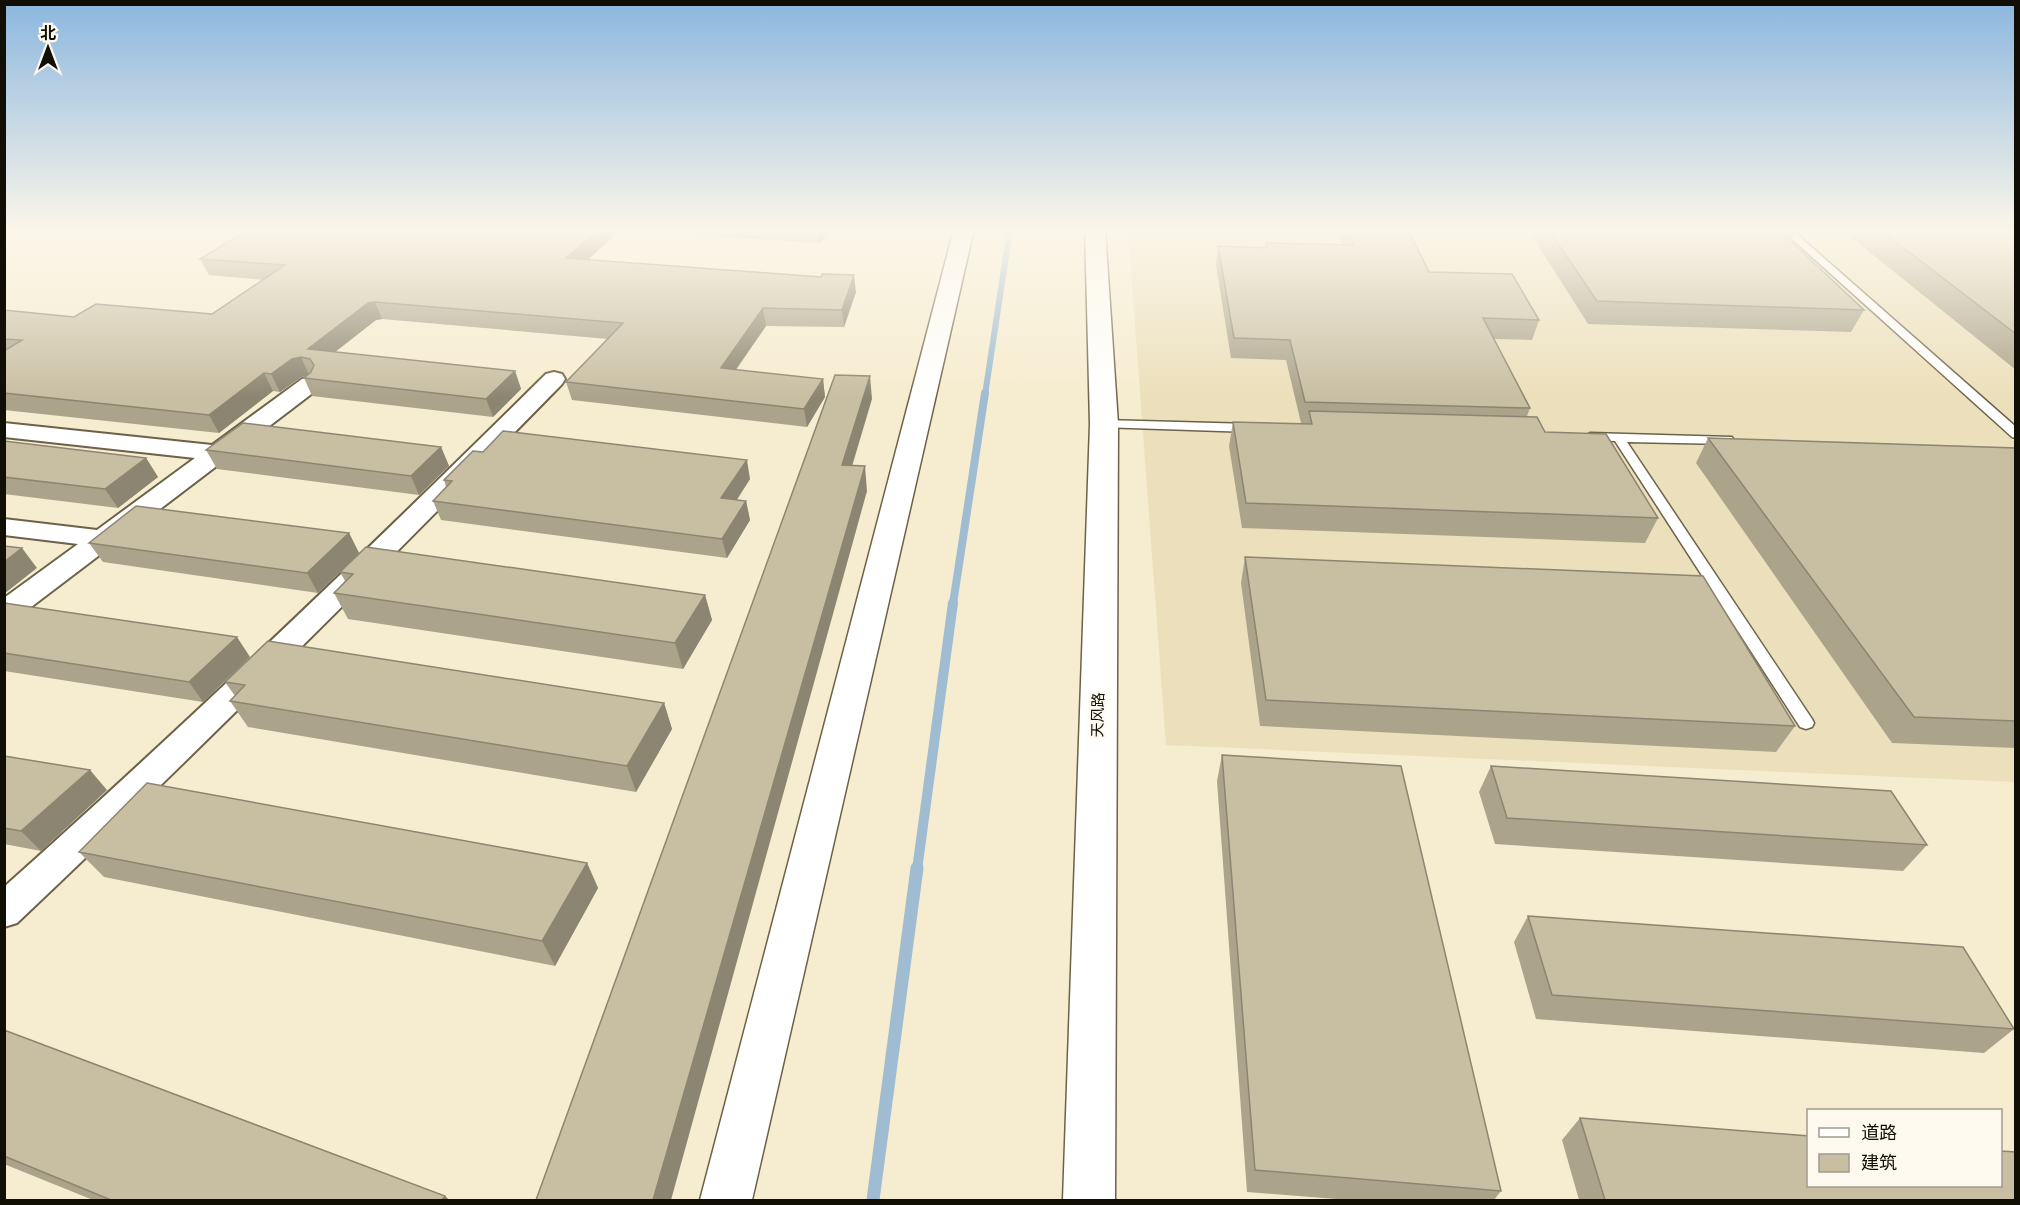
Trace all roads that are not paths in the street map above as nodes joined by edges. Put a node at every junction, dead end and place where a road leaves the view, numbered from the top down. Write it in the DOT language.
graph roads {
  1 [pos="950,285"];
  2 [pos="1098,285"];
  3 [pos="1849,285"];
  4 [pos="554,378"];
  5 [pos="310,384"];
  6 [pos="1104,424"];
  7 [pos="1260,428"];
  8 [pos="4,430"];
  9 [pos="2016,434"];
  10 [pos="1583,436"];
  11 [pos="1618,438"];
  12 [pos="1747,441"];
  13 [pos="217,453"];
  14 [pos="4,526"];
  15 [pos="102,539"];
  16 [pos="4,613"];
  17 [pos="1806,723"];
  18 [pos="4,911"];
  19 [pos="726,1200"];
  20 [pos="1089,1200"];
  1 -- 19 [label="street"];
  2 -- 6 [label="street, 天风路"];
  3 -- 9 [label="lane"];
  4 -- 18 [label="street"];
  5 -- 13 [label="street"];
  6 -- 7 [label="lane"];
  6 -- 20 [label="street, 天风路"];
  8 -- 13 [label="street"];
  10 -- 11 [label="lane"];
  11 -- 12 [label="lane"];
  11 -- 17 [label="lane"];
  13 -- 15 [label="street"];
  14 -- 15 [label="street"];
  15 -- 16 [label="street"];
}
